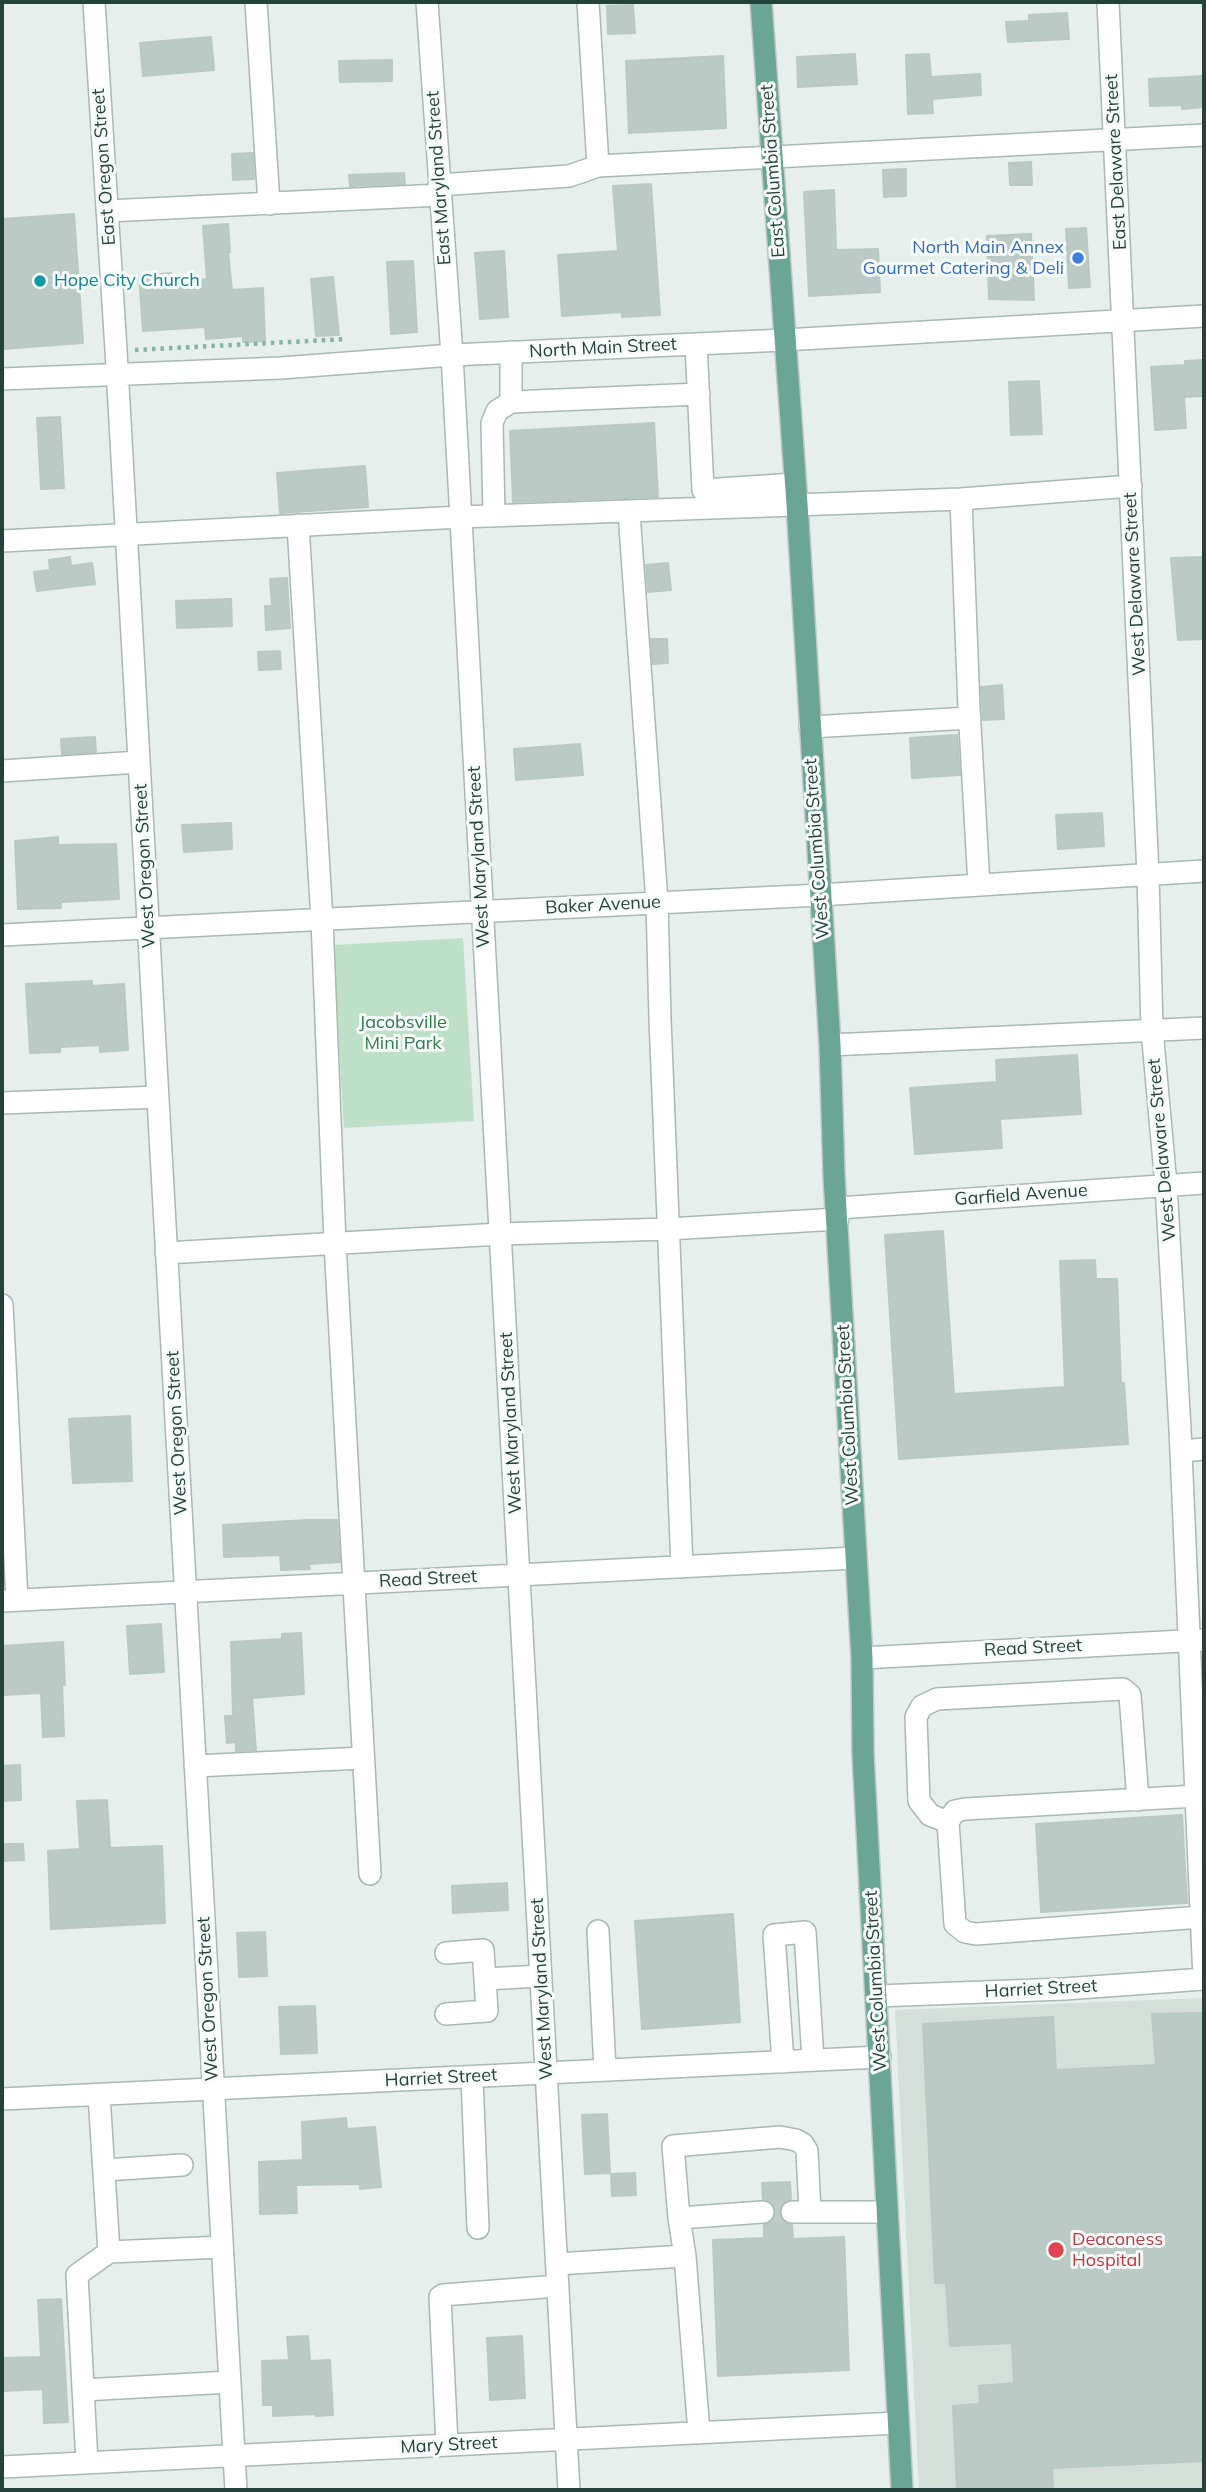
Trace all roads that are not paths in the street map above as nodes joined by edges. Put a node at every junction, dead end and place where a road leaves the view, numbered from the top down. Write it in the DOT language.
graph roads {
  1 [pos="94,2"];
  2 [pos="256,2"];
  3 [pos="427,2"];
  4 [pos="588,2"];
  5 [pos="761,2"];
  6 [pos="1108,2"];
  7 [pos="1204,135"];
  8 [pos="1114,138"];
  9 [pos="772,157"];
  10 [pos="598,166"];
  11 [pos="440,190"];
  12 [pos="269,204"];
  13 [pos="107,211"];
  14 [pos="1204,316"];
  15 [pos="1122,321"];
  16 [pos="784,340"];
  17 [pos="696,344"];
  18 [pos="511,352"];
  19 [pos="452,355"];
  20 [pos="117,375"];
  21 [pos="2,379"];
  22 [pos="699,394"];
  23 [pos="511,401"];
  24 [pos="1131,486"];
  25 [pos="796,494"];
  26 [pos="961,499"];
  27 [pos="629,513"];
  28 [pos="494,516"];
  29 [pos="461,517"];
  30 [pos="298,525"];
  31 [pos="126,534"];
  32 [pos="2,541"];
  33 [pos="970,718"];
  34 [pos="810,727"];
  35 [pos="139,762"];
  36 [pos="2,771"];
  37 [pos="1204,871"];
  38 [pos="1148,874"];
  39 [pos="979,885"];
  40 [pos="820,895"];
  41 [pos="657,902"];
  42 [pos="482,913"];
  43 [pos="322,920"];
  44 [pos="148,928"];
  45 [pos="2,935"];
  46 [pos="1204,1028"];
  47 [pos="1152,1030"];
  48 [pos="830,1045"];
  49 [pos="158,1097"];
  50 [pos="2,1103"];
  51 [pos="1204,1183"];
  52 [pos="1166,1185"];
  53 [pos="838,1213"];
  54 [pos="668,1229"];
  55 [pos="500,1234"];
  56 [pos="335,1243"];
  57 [pos="166,1252"];
  58 [pos="2,1305"];
  59 [pos="1204,1449"];
  60 [pos="1182,1451"];
  61 [pos="855,1558"];
  62 [pos="682,1567"];
  63 [pos="519,1575"];
  64 [pos="354,1583"];
  65 [pos="186,1592"];
  66 [pos="9,1600"];
  67 [pos="1197,1640"];
  68 [pos="862,1658"];
  69 [pos="363,1758"];
  70 [pos="195,1766"];
  71 [pos="1197,1796"];
  72 [pos="1139,1800"];
  73 [pos="948,1822"];
  74 [pos="370,1874"];
  75 [pos="1201,1917"];
  76 [pos="598,1931"];
  77 [pos="446,1953"];
  78 [pos="541,1976"];
  79 [pos="485,1979"];
  80 [pos="1204,1979"];
  81 [pos="877,1996"];
  82 [pos="446,2014"];
  83 [pos="880,2057"];
  84 [pos="813,2060"];
  85 [pos="783,2062"];
  86 [pos="605,2070"];
  87 [pos="546,2073"];
  88 [pos="472,2077"];
  89 [pos="214,2089"];
  90 [pos="99,2095"];
  91 [pos="2,2099"];
  92 [pos="182,2165"];
  93 [pos="105,2170"];
  94 [pos="763,2212"];
  95 [pos="887,2212"];
  96 [pos="679,2218"];
  97 [pos="478,2228"];
  98 [pos="222,2247"];
  99 [pos="109,2252"];
  100 [pos="685,2256"];
  101 [pos="557,2264"];
  102 [pos="558,2286"];
  103 [pos="230,2382"];
  104 [pos="83,2390"];
  105 [pos="897,2423"];
  106 [pos="699,2433"];
  107 [pos="566,2439"];
  108 [pos="447,2445"];
  109 [pos="234,2455"];
  110 [pos="87,2463"];
  111 [pos="2,2467"];
  112 [pos="236,2490"];
  113 [pos="569,2490"];
  114 [pos="902,2490"];
  1 -- 13 [label="street, East Oregon Street"];
  2 -- 12 [label="street"];
  3 -- 11 [label="street, East Maryland Street"];
  4 -- 10 [label="street"];
  5 -- 9 [label="main road, East Columbia Street"];
  6 -- 8 [label="street, East Delaware Street"];
  7 -- 8 [label="street"];
  8 -- 9 [label="street"];
  8 -- 15 [label="street, East Delaware Street"];
  9 -- 10 [label="street"];
  9 -- 16 [label="main road, East Columbia Street"];
  10 -- 11 [label="street"];
  11 -- 12 [label="street"];
  11 -- 19 [label="street, East Maryland Street"];
  12 -- 13 [label="street"];
  13 -- 20 [label="street, East Oregon Street"];
  14 -- 15 [label="street, North Main Street"];
  15 -- 16 [label="street, North Main Street"];
  15 -- 24 [label="street, West Delaware Street"];
  16 -- 17 [label="street, North Main Street"];
  16 -- 25 [label="main road, West Columbia Street"];
  17 -- 18 [label="street, North Main Street"];
  17 -- 22 [label="street"];
  18 -- 19 [label="street, North Main Street"];
  18 -- 23 [label="street"];
  19 -- 20 [label="street, North Main Street"];
  19 -- 29 [label="street, West Maryland Street"];
  20 -- 21 [label="street, North Main Street"];
  20 -- 31 [label="street, West Oregon Street"];
  22 -- 23 [label="street"];
  22 -- 25 [label="street"];
  23 -- 28 [label="street"];
  24 -- 26 [label="street"];
  24 -- 38 [label="street, West Delaware Street"];
  25 -- 26 [label="street"];
  25 -- 27 [label="street"];
  25 -- 34 [label="main road, West Columbia Street"];
  26 -- 33 [label="street"];
  27 -- 28 [label="street"];
  27 -- 41 [label="street"];
  28 -- 29 [label="street"];
  29 -- 30 [label="street"];
  29 -- 42 [label="street, West Maryland Street"];
  30 -- 31 [label="street"];
  30 -- 43 [label="street"];
  31 -- 32 [label="street"];
  31 -- 35 [label="street, West Oregon Street"];
  33 -- 34 [label="street"];
  33 -- 39 [label="street"];
  34 -- 40 [label="main road, West Columbia Street"];
  35 -- 36 [label="street"];
  35 -- 44 [label="street, West Oregon Street"];
  37 -- 38 [label="street, Baker Avenue"];
  38 -- 39 [label="street, Baker Avenue"];
  38 -- 47 [label="street, West Delaware Street"];
  39 -- 40 [label="street, Baker Avenue"];
  40 -- 41 [label="street, Baker Avenue"];
  40 -- 48 [label="main road, West Columbia Street"];
  41 -- 42 [label="street, Baker Avenue"];
  41 -- 54 [label="street"];
  42 -- 43 [label="street, Baker Avenue"];
  42 -- 55 [label="street, West Maryland Street"];
  43 -- 44 [label="street, Baker Avenue"];
  43 -- 56 [label="street"];
  44 -- 45 [label="street, Baker Avenue"];
  44 -- 49 [label="street, West Oregon Street"];
  46 -- 47 [label="street"];
  47 -- 48 [label="street"];
  47 -- 52 [label="street, West Delaware Street"];
  48 -- 53 [label="main road, West Columbia Street"];
  49 -- 50 [label="street"];
  49 -- 57 [label="street, West Oregon Street"];
  51 -- 52 [label="street, Garfield Avenue"];
  52 -- 53 [label="street, Garfield Avenue"];
  52 -- 60 [label="street, West Delaware Street"];
  53 -- 54 [label="street, Garfield Avenue"];
  53 -- 61 [label="main road, West Columbia Street"];
  54 -- 55 [label="street, Garfield Avenue"];
  54 -- 62 [label="street"];
  55 -- 56 [label="street, Garfield Avenue"];
  55 -- 63 [label="street, West Maryland Street"];
  56 -- 57 [label="street, Garfield Avenue"];
  56 -- 64 [label="street"];
  57 -- 65 [label="street, West Oregon Street"];
  58 -- 66 [label="street"];
  59 -- 60 [label="street"];
  60 -- 67 [label="street, West Delaware Street"];
  61 -- 62 [label="street, Read Street"];
  61 -- 68 [label="main road, West Columbia Street"];
  62 -- 63 [label="street, Read Street"];
  63 -- 64 [label="street, Read Street"];
  63 -- 78 [label="street, West Maryland Street"];
  64 -- 65 [label="street, Read Street"];
  64 -- 69 [label="street"];
  65 -- 66 [label="street, Read Street"];
  65 -- 70 [label="street, West Oregon Street"];
  67 -- 68 [label="street, Read Street"];
  67 -- 71 [label="street, West Delaware Street"];
  68 -- 81 [label="main road, West Columbia Street"];
  69 -- 70 [label="street"];
  69 -- 74 [label="street"];
  70 -- 89 [label="street, West Oregon Street"];
  71 -- 72 [label="street"];
  71 -- 75 [label="street, West Delaware Street"];
  72 -- 73 [label="street"];
  72 -- 73 [label="street"];
  73 -- 75 [label="street"];
  75 -- 80 [label="street, West Delaware Street"];
  76 -- 86 [label="street"];
  77 -- 79 [label="street"];
  78 -- 79 [label="street"];
  78 -- 87 [label="street, West Maryland Street"];
  79 -- 82 [label="street"];
  80 -- 81 [label="street, Harriet Street"];
  81 -- 83 [label="main road, West Columbia Street"];
  83 -- 84 [label="street, Harriet Street"];
  83 -- 95 [label="main road, West Columbia Street"];
  84 -- 85 [label="street, Harriet Street"];
  84 -- 85 [label="street"];
  85 -- 86 [label="street, Harriet Street"];
  86 -- 87 [label="street, Harriet Street"];
  87 -- 88 [label="street, Harriet Street"];
  87 -- 101 [label="street, West Maryland Street"];
  88 -- 89 [label="street, Harriet Street"];
  88 -- 97 [label="street"];
  89 -- 90 [label="street, Harriet Street"];
  89 -- 98 [label="street, West Oregon Street"];
  90 -- 91 [label="street, Harriet Street"];
  90 -- 93 [label="street"];
  92 -- 93 [label="street"];
  93 -- 99 [label="street"];
  94 -- 96 [label="street"];
  95 -- 96 [label="street"];
  95 -- 105 [label="main road, West Columbia Street"];
  96 -- 100 [label="street"];
  98 -- 99 [label="street"];
  98 -- 103 [label="street, West Oregon Street"];
  99 -- 104 [label="street"];
  100 -- 101 [label="street"];
  100 -- 106 [label="street"];
  101 -- 102 [label="street, West Maryland Street"];
  102 -- 107 [label="street, West Maryland Street"];
  102 -- 108 [label="street"];
  103 -- 104 [label="street"];
  103 -- 109 [label="street, West Oregon Street"];
  104 -- 110 [label="street"];
  105 -- 106 [label="street, Mary Street"];
  105 -- 114 [label="main road, West Columbia Street"];
  106 -- 107 [label="street, Mary Street"];
  107 -- 108 [label="street, Mary Street"];
  107 -- 113 [label="street, West Maryland Street"];
  108 -- 109 [label="street, Mary Street"];
  109 -- 110 [label="street, Mary Street"];
  109 -- 112 [label="street, West Oregon Street"];
  110 -- 111 [label="street, Mary Street"];
}
